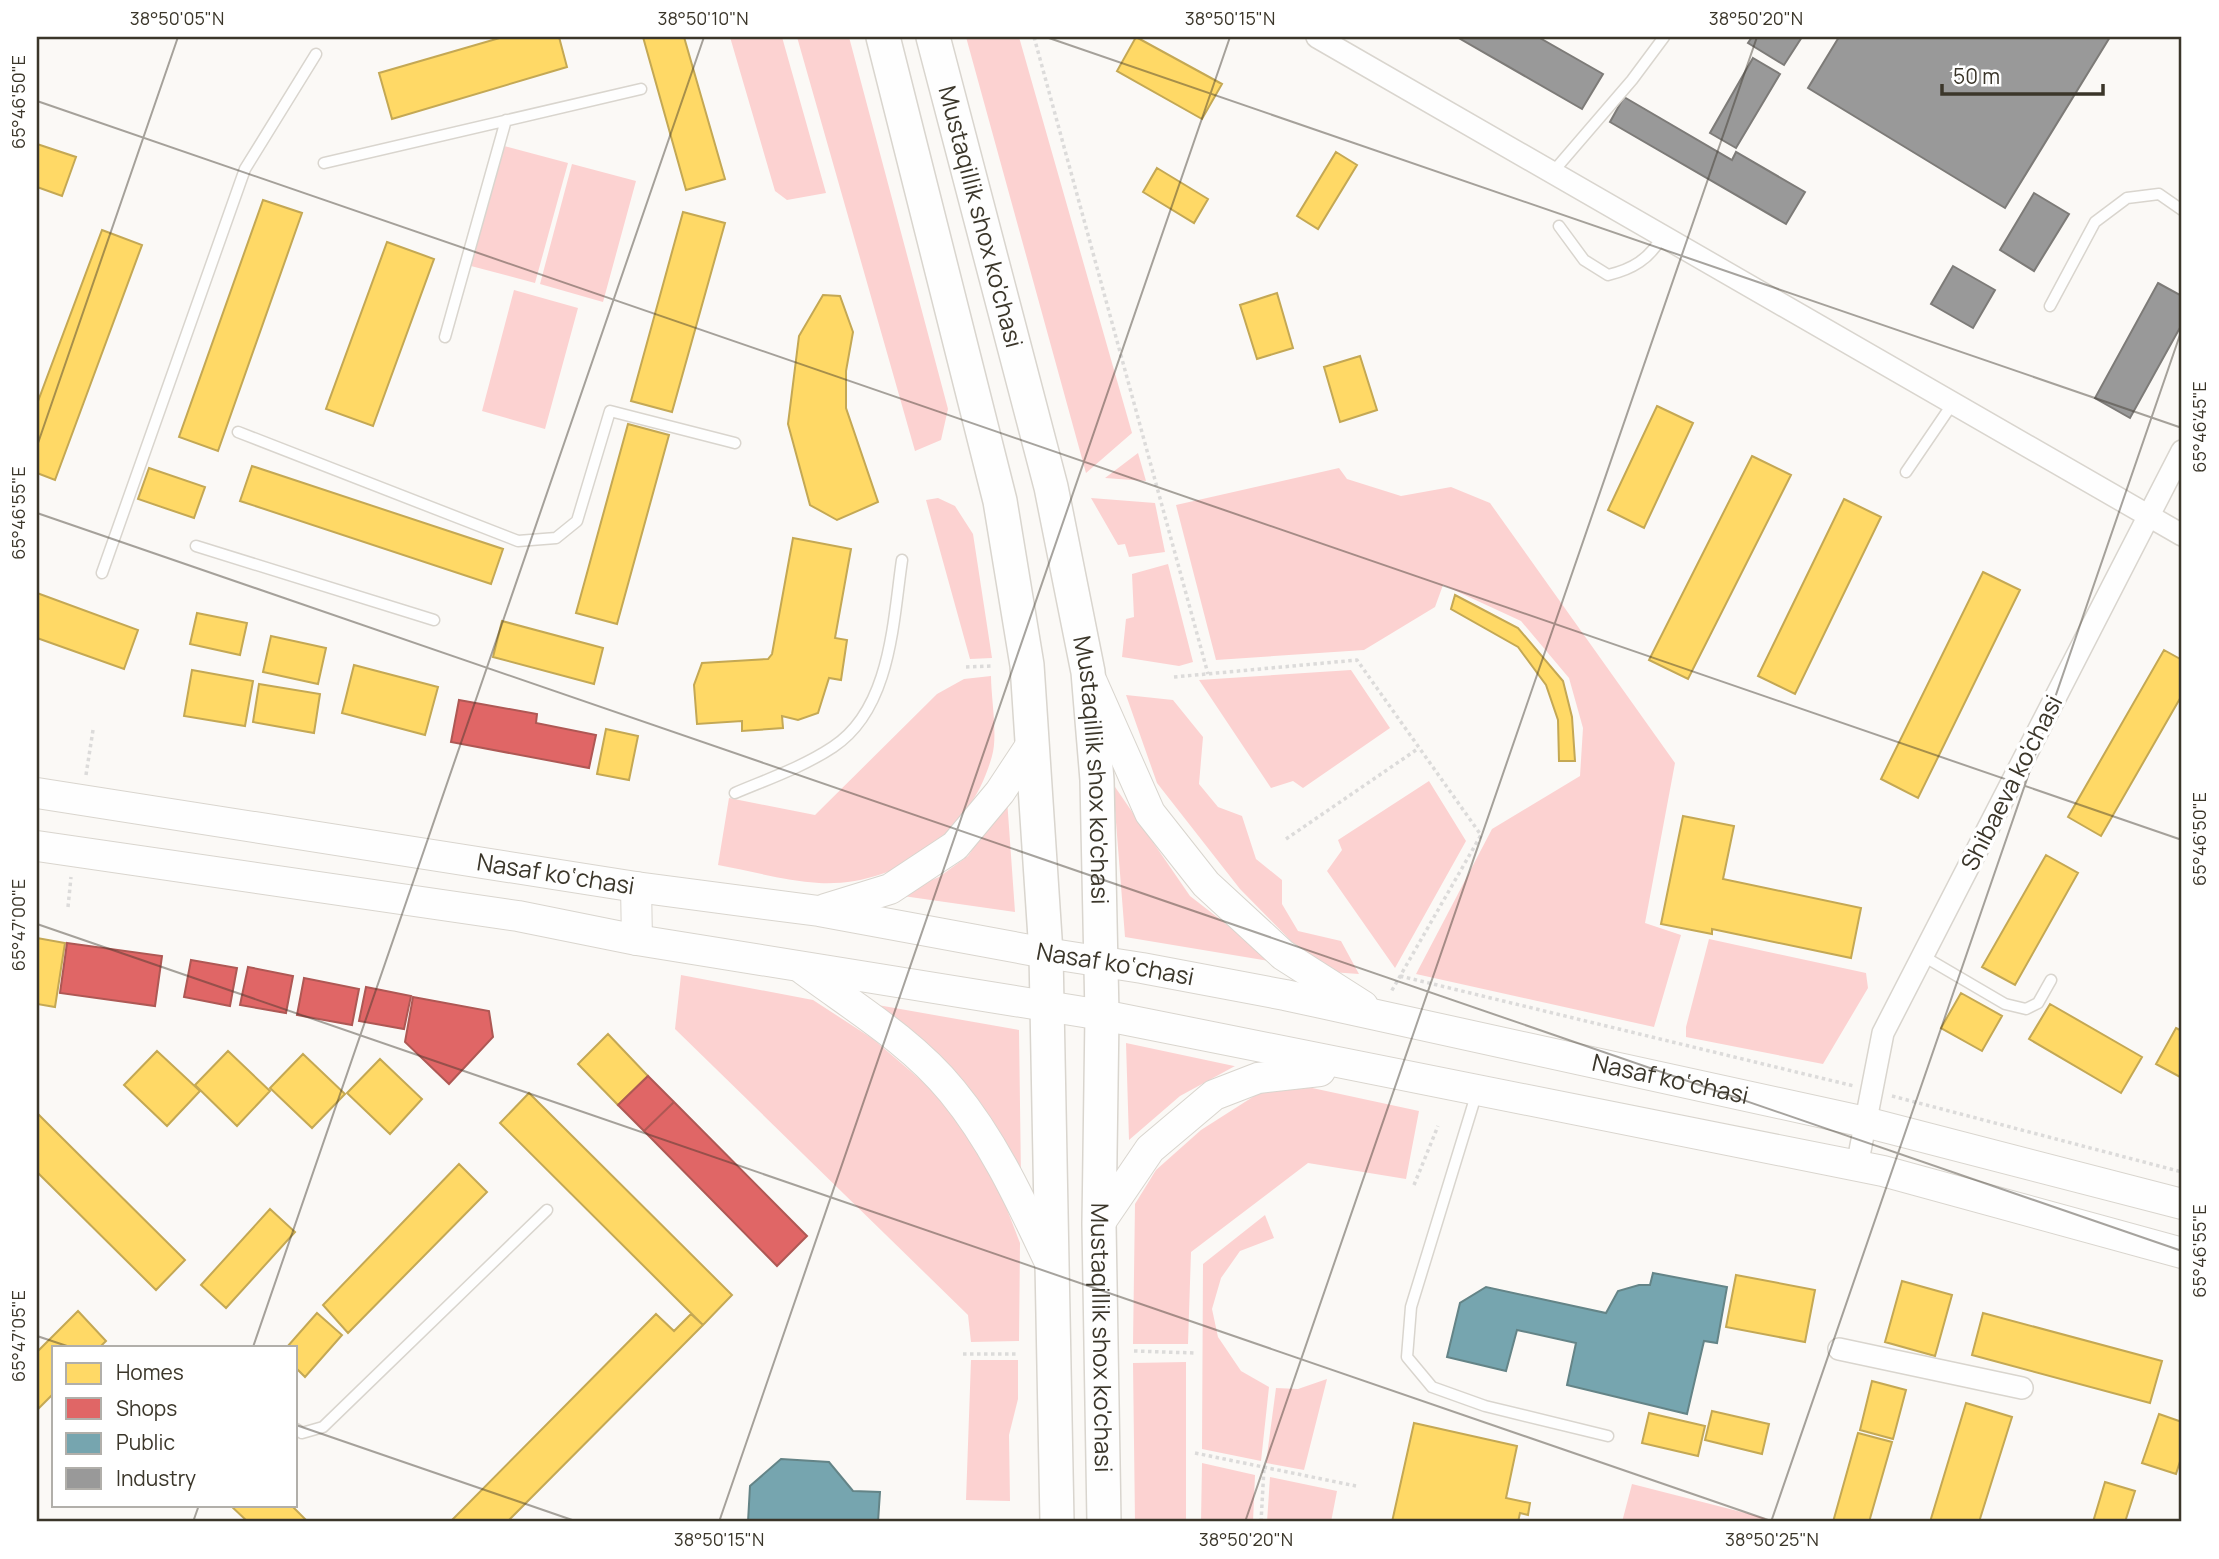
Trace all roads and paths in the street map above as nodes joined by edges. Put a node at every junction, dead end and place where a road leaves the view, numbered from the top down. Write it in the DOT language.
graph roads {
  1 [pos="883,37"];
  2 [pos="933,37"];
  3 [pos="1034,37"];
  4 [pos="1317,37"];
  5 [pos="1664,37"];
  6 [pos="316,54"];
  7 [pos="641,89"];
  8 [pos="506,120"];
  9 [pos="324,163"];
  10 [pos="1552,173"];
  11 [pos="2182,210"];
  12 [pos="1559,226"];
  13 [pos="1662,237"];
  14 [pos="2050,306"];
  15 [pos="445,337"];
  16 [pos="1953,403"];
  17 [pos="238,432"];
  18 [pos="735,443"];
  19 [pos="2182,451"];
  20 [pos="1906,472"];
  21 [pos="2148,515"];
  22 [pos="2182,535"];
  23 [pos="195,546"];
  24 [pos="902,560"];
  25 [pos="102,573"];
  26 [pos="434,620"];
  27 [pos="992,666"];
  28 [pos="966,667"];
  29 [pos="1088,672"];
  30 [pos="1208,674"];
  31 [pos="1174,677"];
  32 [pos="93,730"];
  33 [pos="1031,745"];
  34 [pos="1419,748"];
  35 [pos="86,775"];
  36 [pos="37,793"];
  37 [pos="735,793"];
  38 [pos="1286,839"];
  39 [pos="37,846"];
  40 [pos="71,877"];
  41 [pos="636,887"];
  42 [pos="68,907"];
  43 [pos="819,911"];
  44 [pos="637,940"];
  45 [pos="1046,953"];
  46 [pos="1923,956"];
  47 [pos="1100,962"];
  48 [pos="801,967"];
  49 [pos="1400,976"];
  50 [pos="2051,980"];
  51 [pos="1386,1005"];
  52 [pos="1046,1007"];
  53 [pos="1102,1015"];
  54 [pos="1358,1069"];
  55 [pos="1871,1090"];
  56 [pos="1477,1092"];
  57 [pos="1864,1122"];
  58 [pos="1438,1126"];
  59 [pos="1857,1166"];
  60 [pos="2182,1172"];
  61 [pos="1414,1185"];
  62 [pos="2182,1204"];
  63 [pos="547,1210"];
  64 [pos="1099,1224"];
  65 [pos="2182,1253"];
  66 [pos="1054,1270"];
  67 [pos="1839,1349"];
  68 [pos="1133,1351"];
  69 [pos="1195,1353"];
  70 [pos="963,1354"];
  71 [pos="1016,1354"];
  72 [pos="2022,1388"];
  73 [pos="298,1430"];
  74 [pos="1608,1436"];
  75 [pos="1195,1453"];
  76 [pos="1264,1467"];
  77 [pos="1356,1486"];
  78 [pos="1057,1522"];
  79 [pos="1104,1522"];
  80 [pos="1261,1522"];
  1 -- 33 [label="main road, Mustaqillik shox ko'chasi"];
  2 -- 29 [label="main road, Mustaqillik shox ko'chasi"];
  3 -- 30 [label="path"];
  4 -- 10 [label="street"];
  5 -- 10 [label="lane"];
  6 -- 25 [label="lane"];
  7 -- 8 [label="lane"];
  8 -- 9 [label="lane"];
  8 -- 15 [label="lane"];
  10 -- 13 [label="street"];
  11 -- 14 [label="lane"];
  12 -- 13 [label="lane"];
  13 -- 16 [label="street"];
  16 -- 20 [label="lane"];
  16 -- 21 [label="street"];
  17 -- 18 [label="lane"];
  19 -- 21 [label="street, Shibaeva ko'chasi"];
  21 -- 22 [label="street"];
  21 -- 46 [label="street, Shibaeva ko'chasi"];
  23 -- 26 [label="lane"];
  24 -- 37 [label="lane"];
  27 -- 28 [label="path"];
  29 -- 47 [label="main road, Mustaqillik shox ko'chasi"];
  29 -- 51 [label="main road"];
  30 -- 31 [label="path"];
  30 -- 34 [label="path"];
  32 -- 35 [label="path"];
  33 -- 43 [label="main road"];
  33 -- 45 [label="main road, Mustaqillik shox ko'chasi"];
  34 -- 38 [label="path"];
  34 -- 49 [label="path"];
  36 -- 41 [label="main road, Nasaf ko‘chasi"];
  39 -- 44 [label="main road, Nasaf ko‘chasi"];
  40 -- 42 [label="path"];
  41 -- 43 [label="main road, Nasaf ko‘chasi"];
  41 -- 44 [label="main road"];
  43 -- 45 [label="main road, Nasaf ko‘chasi"];
  44 -- 48 [label="main road, Nasaf ko‘chasi"];
  45 -- 47 [label="main road, Nasaf ko‘chasi"];
  45 -- 52 [label="main road, Mustaqillik shox ko'chasi"];
  46 -- 50 [label="lane"];
  46 -- 55 [label="street, Shibaeva ko'chasi"];
  47 -- 51 [label="main road, Nasaf ko‘chasi"];
  47 -- 53 [label="main road, Mustaqillik shox ko'chasi"];
  48 -- 52 [label="main road, Nasaf ko‘chasi"];
  48 -- 66 [label="main road"];
  49 -- 51 [label="path"];
  49 -- 55 [label="path"];
  51 -- 57 [label="main road, Nasaf ko‘chasi"];
  52 -- 53 [label="main road, Nasaf ko‘chasi"];
  52 -- 66 [label="main road, Mustaqillik shox ko'chasi"];
  53 -- 54 [label="main road, Nasaf ko‘chasi"];
  53 -- 64 [label="main road, Mustaqillik shox ko'chasi"];
  54 -- 56 [label="main road, Nasaf ko‘chasi"];
  54 -- 64 [label="main road"];
  55 -- 57 [label="street, Shibaeva ko'chasi"];
  55 -- 60 [label="path"];
  56 -- 59 [label="main road, Nasaf ko‘chasi"];
  56 -- 74 [label="lane"];
  57 -- 59 [label="street, Shibaeva ko'chasi"];
  57 -- 62 [label="main road, Nasaf ko‘chasi"];
  58 -- 61 [label="path"];
  59 -- 65 [label="main road, Nasaf ko‘chasi"];
  63 -- 73 [label="lane"];
  64 -- 79 [label="main road, Mustaqillik shox ko'chasi"];
  66 -- 78 [label="main road, Mustaqillik shox ko'chasi"];
  67 -- 72 [label="street"];
  68 -- 69 [label="path"];
  70 -- 71 [label="path"];
  75 -- 76 [label="path"];
  76 -- 77 [label="path"];
  76 -- 80 [label="path"];
}
